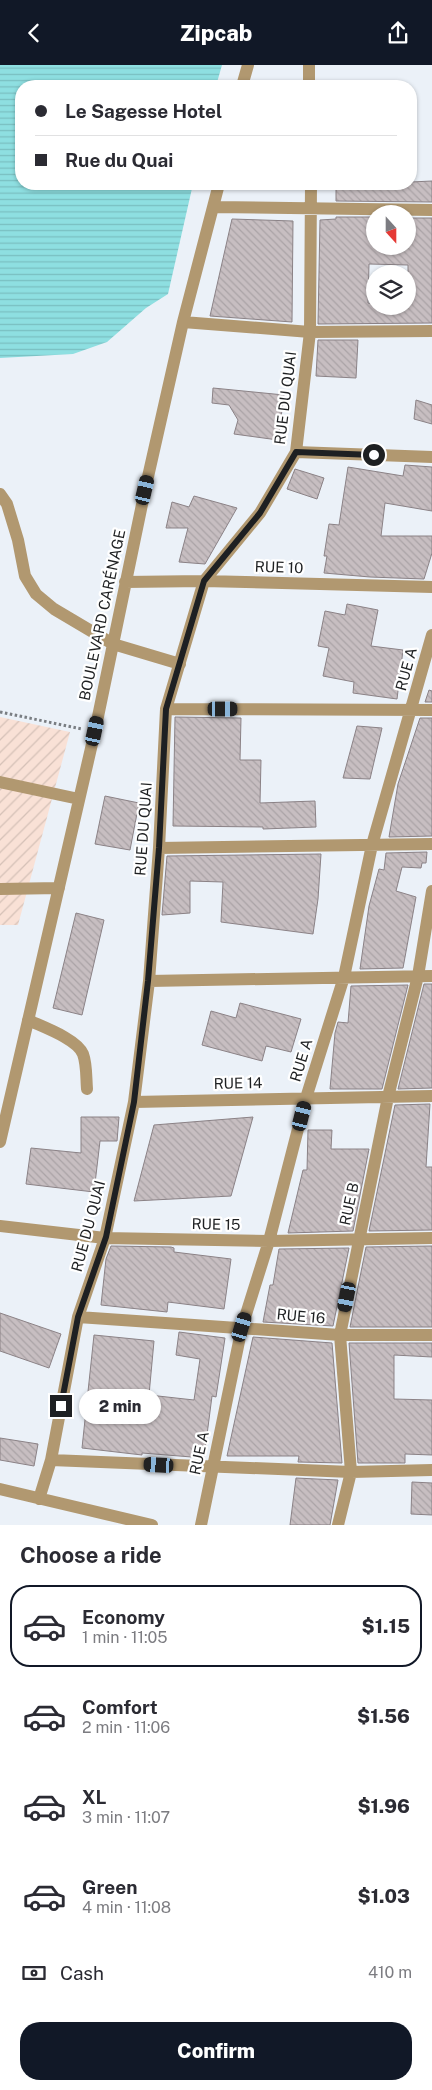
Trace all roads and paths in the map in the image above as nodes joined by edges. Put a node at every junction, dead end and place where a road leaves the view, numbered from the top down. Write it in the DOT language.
graph roads {
  1 [pos="248,65"];
  2 [pos="309,65"];
  3 [pos="244,80"];
  4 [pos="309,80"];
  5 [pos="218,190"];
  6 [pos="311,190"];
  7 [pos="214,207"];
  8 [pos="312,209"];
  9 [pos="432,210"];
  10 [pos="184,322"];
  11 [pos="432,331"];
  12 [pos="310,332"];
  13 [pos="296,452"];
  14 [pos="432,457"];
  15 [pos="0,494"];
  16 [pos="204,581"];
  17 [pos="126,582"];
  18 [pos="432,587"];
  19 [pos="432,635"];
  20 [pos="113,644"];
  21 [pos="180,664"];
  22 [pos="166,709"];
  23 [pos="412,709"];
  24 [pos="432,710"];
  25 [pos="0,712"];
  26 [pos="95,731"];
  27 [pos="0,782"];
  28 [pos="79,799"];
  29 [pos="432,844"];
  30 [pos="372,845"];
  31 [pos="159,848"];
  32 [pos="59,888"];
  33 [pos="0,889"];
  34 [pos="432,891"];
  35 [pos="418,976"];
  36 [pos="432,976"];
  37 [pos="344,977"];
  38 [pos="148,981"];
  39 [pos="28,1020"];
  40 [pos="87,1089"];
  41 [pos="432,1096"];
  42 [pos="388,1097"];
  43 [pos="306,1098"];
  44 [pos="134,1102"];
  45 [pos="0,1142"];
  46 [pos="0,1226"];
  47 [pos="106,1237"];
  48 [pos="432,1238"];
  49 [pos="269,1241"];
  50 [pos="358,1241"];
  51 [pos="78,1317"];
  52 [pos="242,1327"];
  53 [pos="340,1335"];
  54 [pos="432,1335"];
  55 [pos="51,1460"];
  56 [pos="213,1467"];
  57 [pos="432,1470"];
  58 [pos="351,1472"];
  59 [pos="0,1489"];
  60 [pos="39,1499"];
  61 [pos="152,1525"];
  62 [pos="202,1525"];
  63 [pos="338,1525"];
  1 -- 3 [label="street"];
  2 -- 4 [label="street"];
  5 -- 7 [label="street, BOULEVARD CARÉNAGE"];
  6 -- 8 [label="street, RUE DU QUAI"];
  7 -- 8 [label="street"];
  7 -- 10 [label="street, BOULEVARD CARÉNAGE"];
  8 -- 9 [label="street"];
  8 -- 12 [label="street, RUE DU QUAI"];
  10 -- 12 [label="street"];
  10 -- 17 [label="street, BOULEVARD CARÉNAGE"];
  11 -- 12 [label="street"];
  12 -- 13 [label="street, RUE DU QUAI"];
  13 -- 14 [label="street"];
  13 -- 16 [label="street, RUE DU QUAI"];
  15 -- 20 [label="street"];
  16 -- 17 [label="street, RUE 10"];
  16 -- 18 [label="street, RUE 10"];
  16 -- 21 [label="street, RUE DU QUAI"];
  17 -- 20 [label="street, BOULEVARD CARÉNAGE"];
  19 -- 23 [label="street, RUE A"];
  20 -- 21 [label="street"];
  20 -- 26 [label="street, BOULEVARD CARÉNAGE"];
  21 -- 22 [label="street, RUE DU QUAI"];
  22 -- 23 [label="street"];
  22 -- 31 [label="street, RUE DU QUAI"];
  23 -- 24 [label="street"];
  23 -- 30 [label="street, RUE A"];
  25 -- 26 [label="path"];
  26 -- 28 [label="street, BOULEVARD CARÉNAGE"];
  27 -- 28 [label="street"];
  28 -- 32 [label="street, BOULEVARD CARÉNAGE"];
  29 -- 30 [label="street"];
  30 -- 31 [label="street"];
  30 -- 37 [label="street, RUE A"];
  31 -- 38 [label="street, RUE DU QUAI"];
  32 -- 33 [label="street"];
  32 -- 39 [label="street, BOULEVARD CARÉNAGE"];
  34 -- 35 [label="street, RUE B"];
  35 -- 36 [label="street"];
  35 -- 37 [label="street"];
  35 -- 42 [label="street, RUE B"];
  37 -- 38 [label="street"];
  37 -- 43 [label="street, RUE A"];
  38 -- 44 [label="street, RUE DU QUAI"];
  39 -- 40 [label="street"];
  39 -- 45 [label="street, BOULEVARD CARÉNAGE"];
  41 -- 42 [label="street, RUE 14"];
  42 -- 43 [label="street, RUE 14"];
  42 -- 50 [label="street, RUE B"];
  43 -- 44 [label="street, RUE 14"];
  43 -- 49 [label="street, RUE A"];
  44 -- 47 [label="street, RUE DU QUAI"];
  46 -- 47 [label="street, RUE 15"];
  47 -- 49 [label="street, RUE 15"];
  47 -- 51 [label="street, RUE DU QUAI"];
  48 -- 50 [label="street, RUE 15"];
  49 -- 50 [label="street, RUE 15"];
  49 -- 52 [label="street, RUE A"];
  50 -- 53 [label="street, RUE B"];
  51 -- 52 [label="street, RUE 16"];
  51 -- 55 [label="street, RUE DU QUAI"];
  52 -- 53 [label="street, RUE 16"];
  52 -- 56 [label="street, RUE A"];
  53 -- 54 [label="street, RUE 16"];
  53 -- 58 [label="street, RUE B"];
  55 -- 56 [label="street"];
  55 -- 60 [label="street, RUE DU QUAI"];
  56 -- 58 [label="street"];
  56 -- 62 [label="street, RUE A"];
  57 -- 58 [label="street"];
  58 -- 63 [label="street, RUE B"];
  59 -- 60 [label="street"];
  60 -- 61 [label="street"];
}
